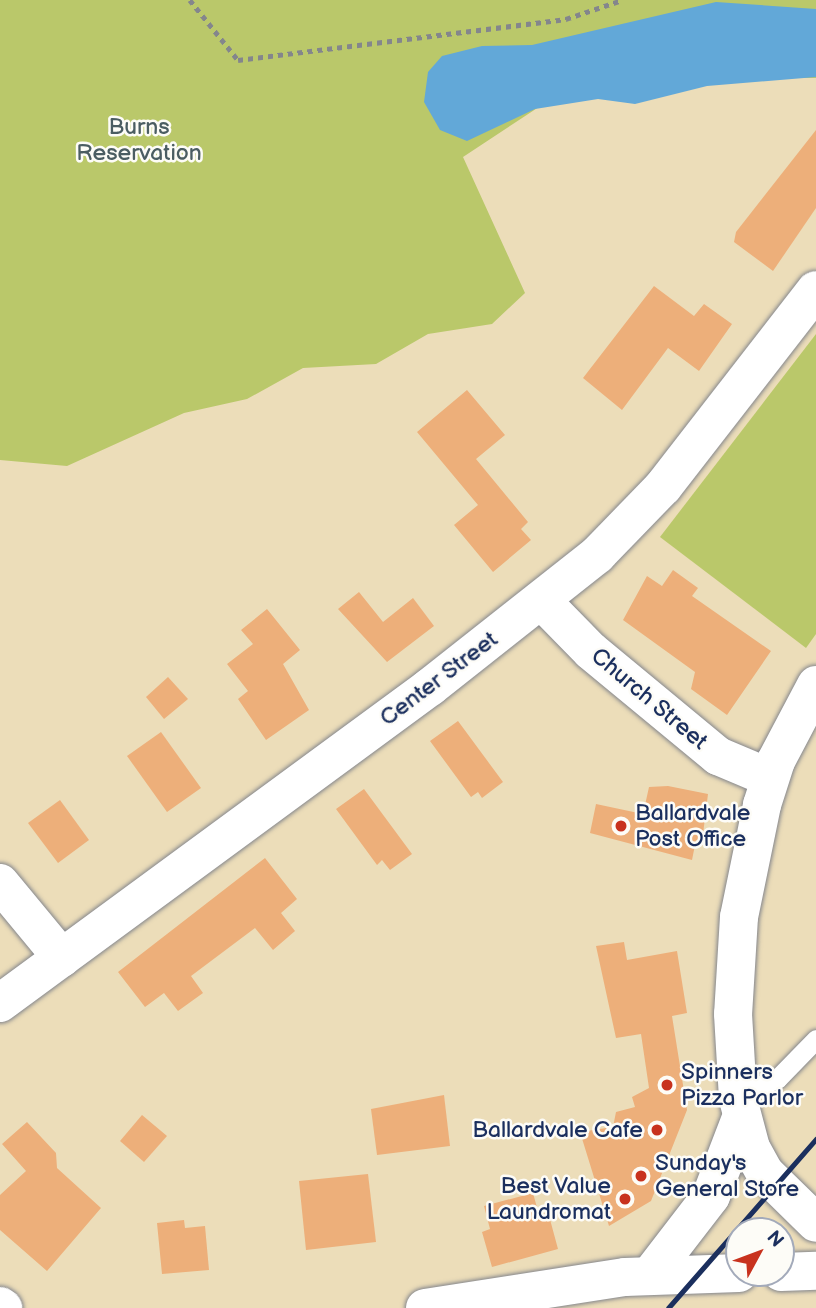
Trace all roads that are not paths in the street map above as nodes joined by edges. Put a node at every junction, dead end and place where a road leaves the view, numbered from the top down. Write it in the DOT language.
graph roads {
  1 [pos="816,290"];
  2 [pos="541,600"];
  3 [pos="816,685"];
  4 [pos="770,778"];
  5 [pos="0,883"];
  6 [pos="62,958"];
  7 [pos="0,1003"];
  8 [pos="816,1039"];
  9 [pos="739,1106"];
  10 [pos="816,1223"];
  11 [pos="795,1272"];
  12 [pos="816,1272"];
  13 [pos="725,1273"];
  14 [pos="651,1274"];
  15 [pos="425,1308"];
  1 -- 2 [label="street, Center Street"];
  2 -- 4 [label="street, Church Street"];
  2 -- 6 [label="street, Center Street"];
  3 -- 4 [label="street"];
  4 -- 9 [label="street"];
  5 -- 6 [label="street"];
  6 -- 7 [label="street, Center Street"];
  8 -- 9 [label="lane"];
  9 -- 10 [label="street"];
  9 -- 14 [label="street"];
  11 -- 12 [label="street"];
  13 -- 14 [label="street"];
  14 -- 15 [label="street"];
}
